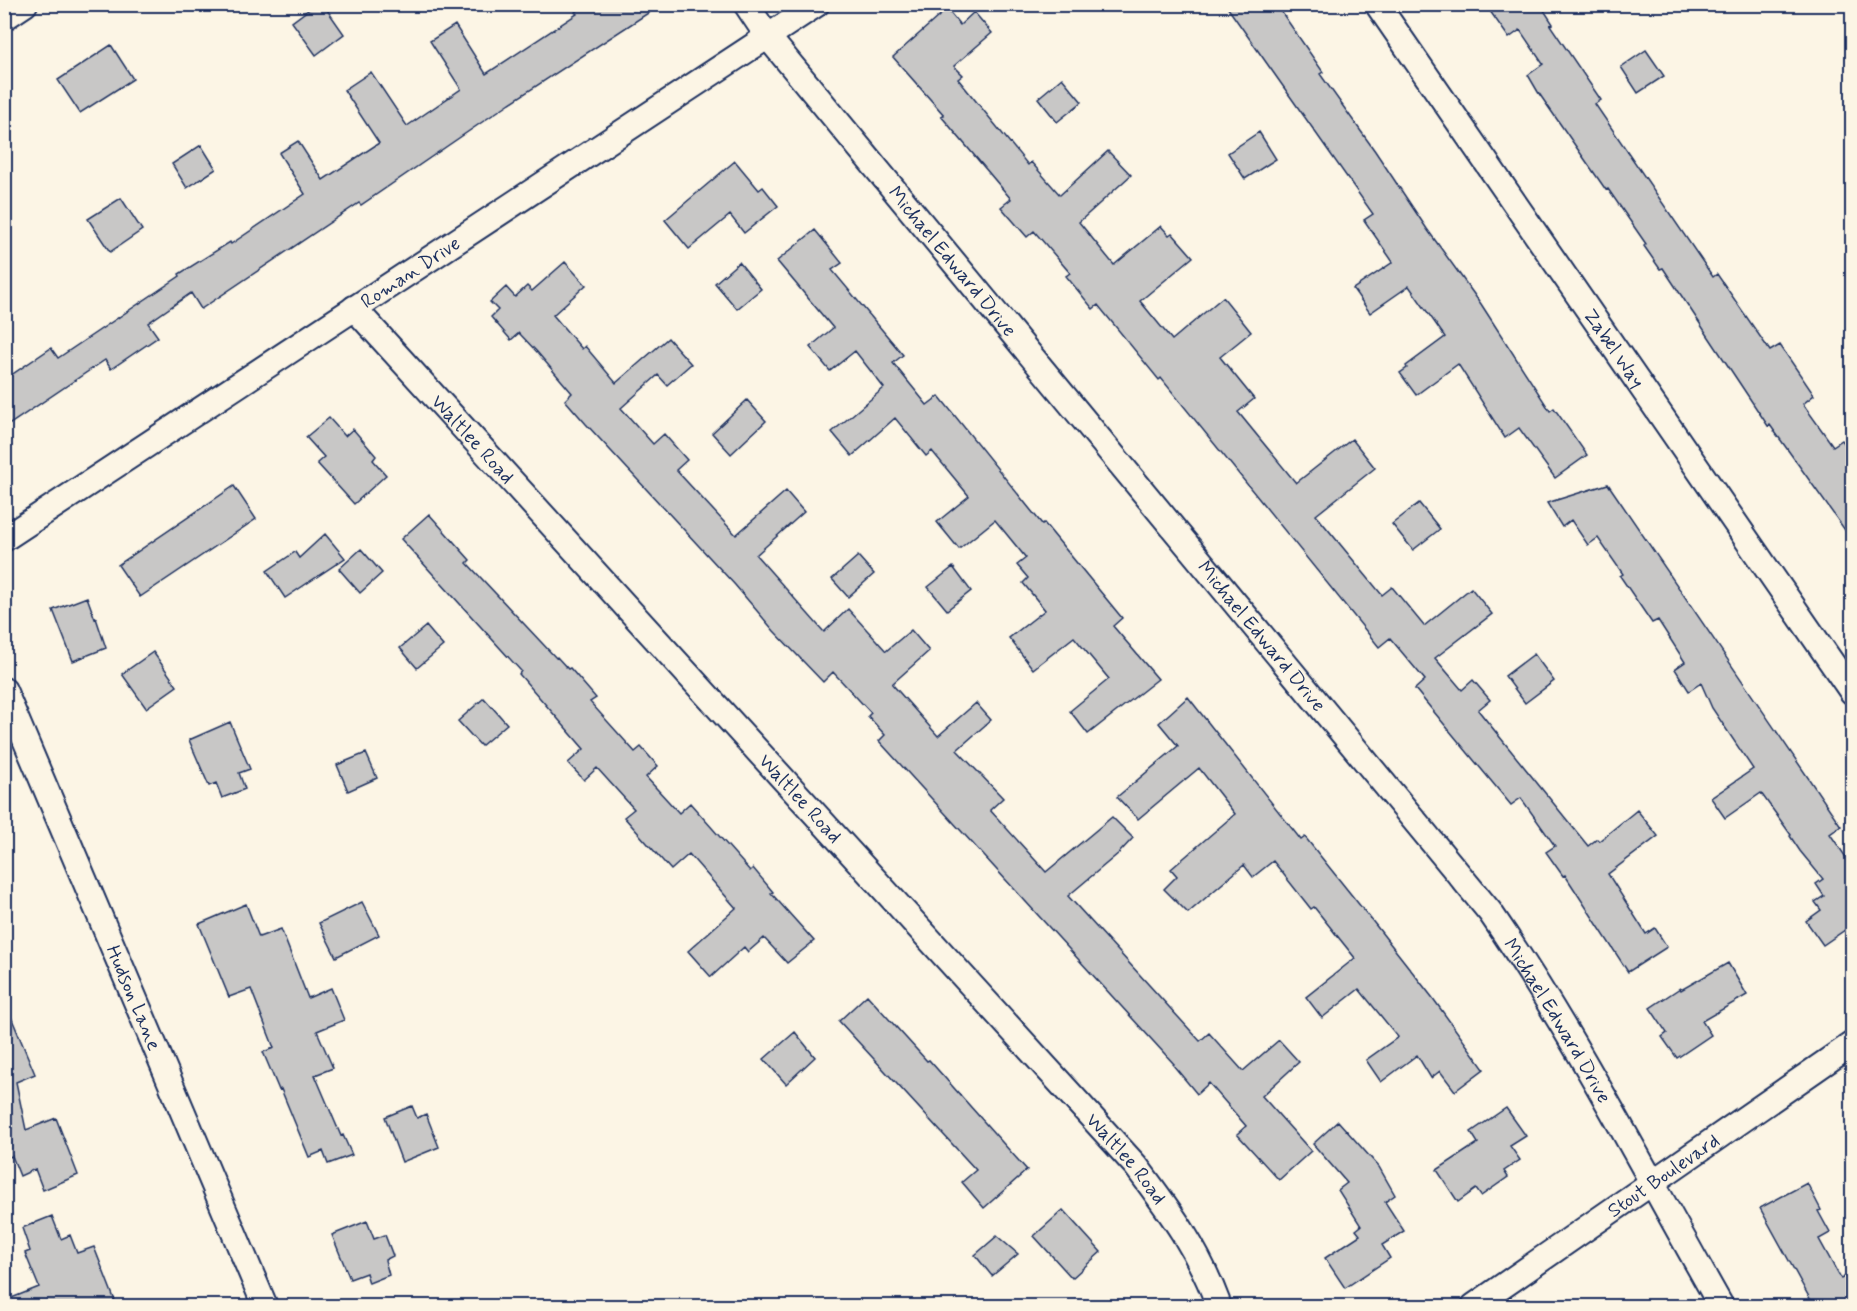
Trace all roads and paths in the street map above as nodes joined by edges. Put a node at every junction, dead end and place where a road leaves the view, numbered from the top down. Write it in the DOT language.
graph roads {
  1 [pos="25,4"];
  2 [pos="746,4"];
  3 [pos="817,4"];
  4 [pos="1377,4"];
  5 [pos="4,18"];
  6 [pos="768,37"];
  7 [pos="354,308"];
  8 [pos="4,539"];
  9 [pos="4,690"];
  10 [pos="1852,692"];
  11 [pos="1852,1044"];
  12 [pos="1653,1183"];
  13 [pos="265,1306"];
  14 [pos="1220,1306"];
  15 [pos="1474,1306"];
  16 [pos="1721,1306"];
  1 -- 5 [label="street"];
  2 -- 6 [label="street, Michael Edward Drive"];
  3 -- 6 [label="street, Roman Drive"];
  4 -- 10 [label="street, Zabel Way"];
  6 -- 7 [label="street, Roman Drive"];
  6 -- 12 [label="street, Michael Edward Drive"];
  7 -- 8 [label="street, Roman Drive"];
  7 -- 14 [label="street, Waltlee Road"];
  9 -- 13 [label="street, Hudson Lane"];
  11 -- 12 [label="street, Stout Boulevard"];
  12 -- 15 [label="street, Stout Boulevard"];
  12 -- 16 [label="street, Michael Edward Drive"];
}
